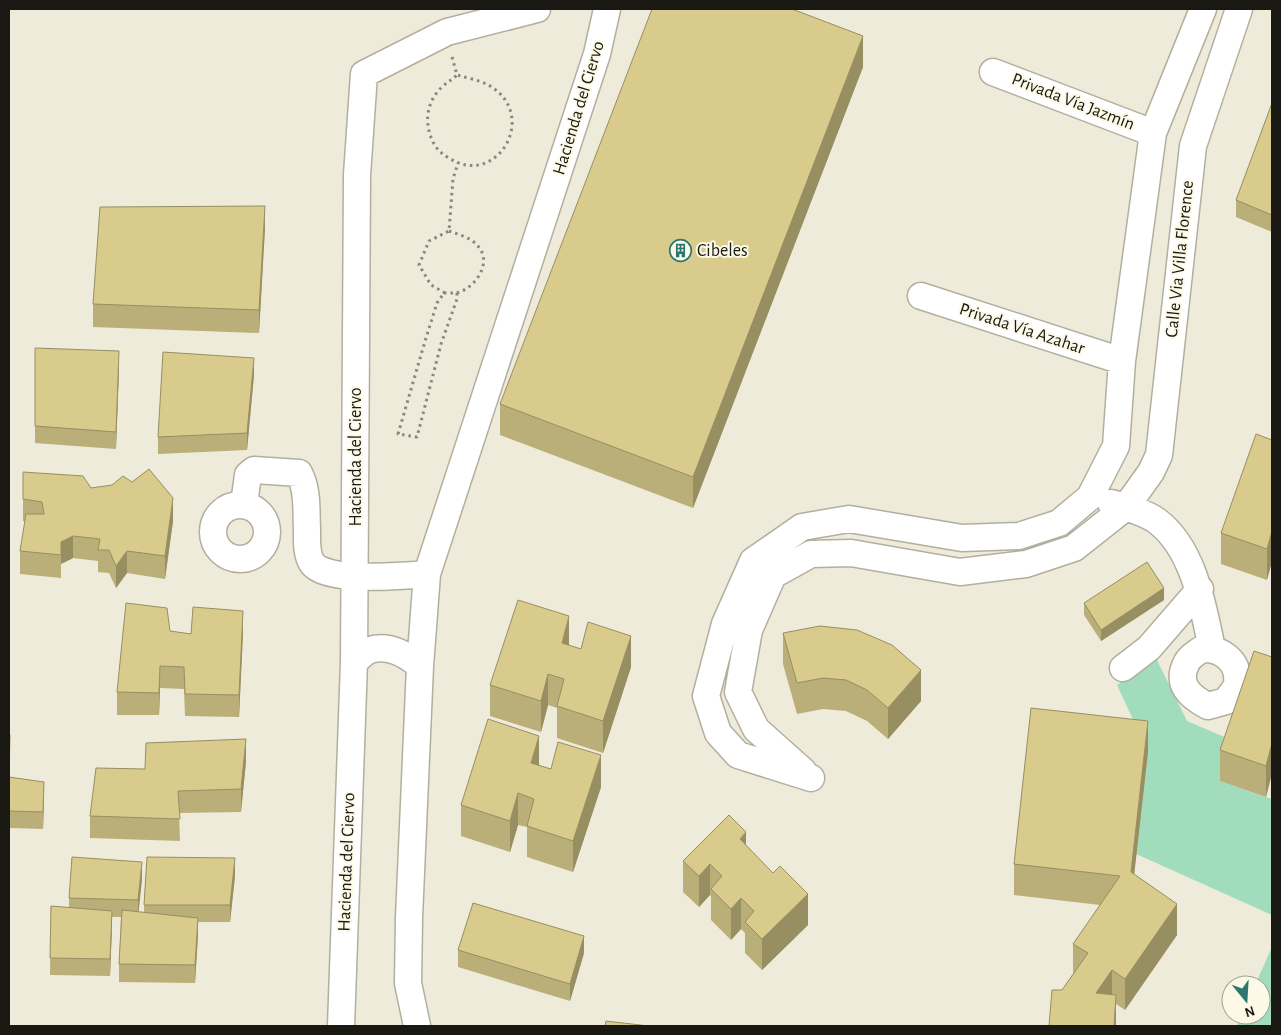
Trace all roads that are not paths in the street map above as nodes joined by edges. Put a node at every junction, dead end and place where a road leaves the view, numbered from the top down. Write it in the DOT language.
graph roads {
  1 [pos="537,9"];
  2 [pos="607,9"];
  3 [pos="1203,9"];
  4 [pos="1240,9"];
  5 [pos="993,72"];
  6 [pos="1153,133"];
  7 [pos="921,296"];
  8 [pos="1122,361"];
  9 [pos="1090,497"];
  10 [pos="244,504"];
  11 [pos="1126,507"];
  12 [pos="427,574"];
  13 [pos="356,576"];
  14 [pos="1200,589"];
  15 [pos="1212,649"];
  16 [pos="354,662"];
  17 [pos="420,666"];
  18 [pos="1123,668"];
  19 [pos="341,1026"];
  20 [pos="417,1026"];
  1 -- 13 [label="street, Hacienda del Ciervo"];
  2 -- 12 [label="street, Hacienda del Ciervo"];
  3 -- 6 [label="street, Calle Via Villa Florence"];
  4 -- 11 [label="street, Calle Via Villa Florence"];
  5 -- 6 [label="street, Privada Vía Jazmín"];
  6 -- 8 [label="street, Calle Via Villa Florence"];
  7 -- 8 [label="street, Privada Vía Azahar"];
  8 -- 9 [label="street, Calle Via Villa Florence"];
  9 -- 11 [label="street"];
  9 -- 11 [label="street, Calle Via Villa Florence"];
  10 -- 13 [label="street"];
  11 -- 14 [label="street"];
  12 -- 13 [label="street"];
  12 -- 17 [label="street, Hacienda del Ciervo"];
  13 -- 16 [label="street, Hacienda del Ciervo"];
  14 -- 15 [label="street"];
  14 -- 18 [label="street"];
  16 -- 17 [label="street"];
  16 -- 19 [label="street, Hacienda del Ciervo"];
  17 -- 20 [label="street, Hacienda del Ciervo"];
}
